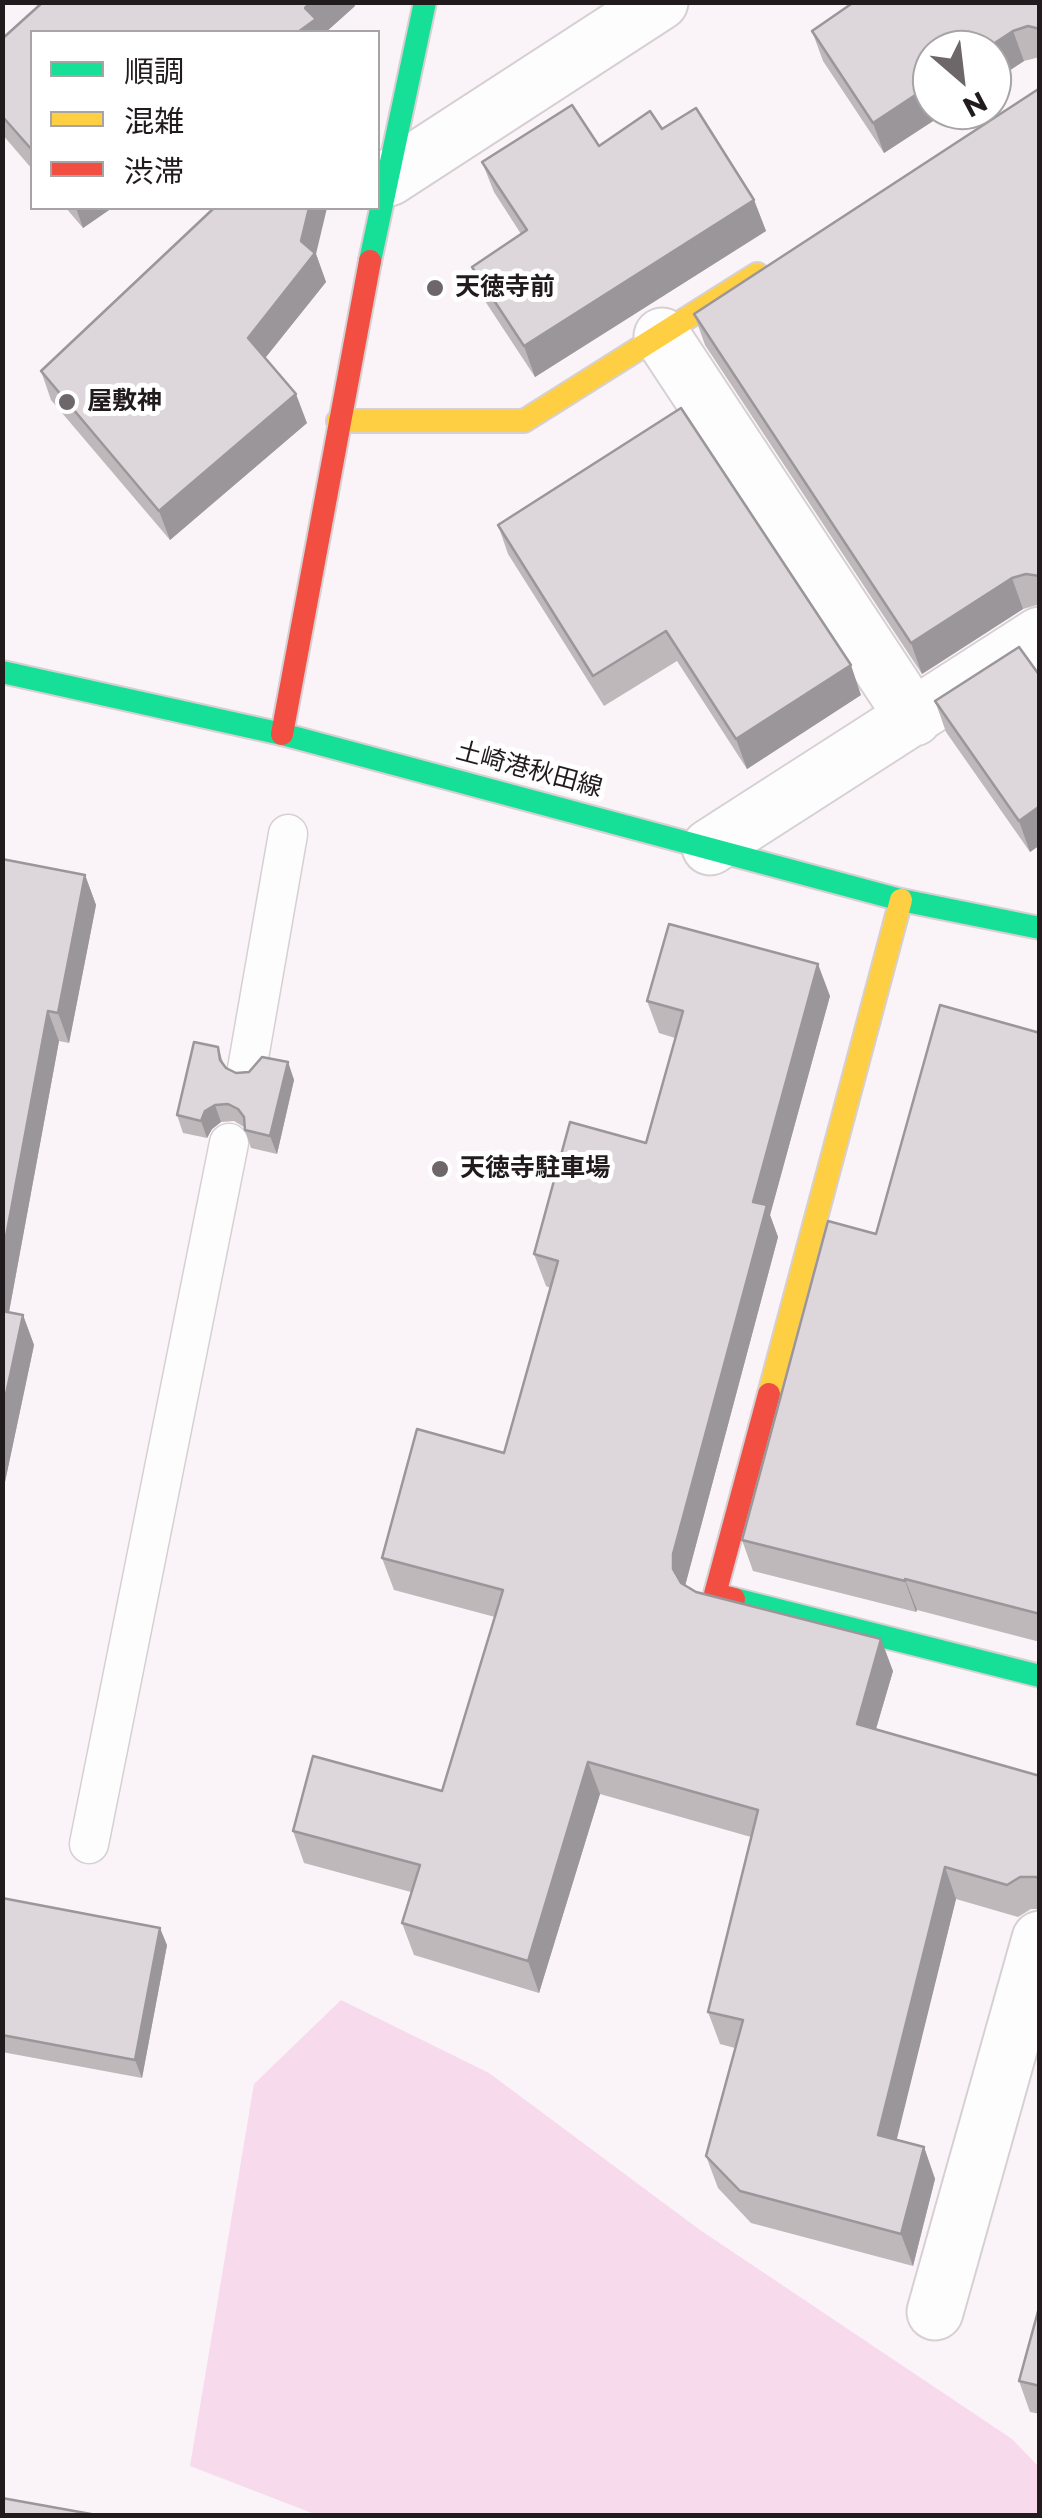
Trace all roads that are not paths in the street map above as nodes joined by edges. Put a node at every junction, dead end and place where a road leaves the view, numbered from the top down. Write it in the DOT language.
graph roads {
  1 [pos="425,2"];
  2 [pos="660,2"];
  3 [pos="389,178"];
  4 [pos="777,261"];
  5 [pos="662,336"];
  6 [pos="338,421"];
  7 [pos="1040,635"];
  8 [pos="2,672"];
  9 [pos="914,718"];
  10 [pos="282,734"];
  11 [pos="288,834"];
  12 [pos="710,847"];
  13 [pos="901,900"];
  14 [pos="1040,928"];
  15 [pos="246,1070"];
  16 [pos="229,1143"];
  17 [pos="1040,1676"];
  18 [pos="89,1844"];
  19 [pos="1040,1939"];
  20 [pos="935,2312"];
  1 -- 3 [label="street"];
  2 -- 3 [label="street"];
  3 -- 6 [label="street"];
  4 -- 5 [label="street"];
  5 -- 6 [label="street"];
  5 -- 9 [label="street"];
  6 -- 10 [label="street"];
  7 -- 9 [label="street"];
  8 -- 10 [label="street, 土崎港秋田線"];
  9 -- 12 [label="street"];
  10 -- 12 [label="street, 土崎港秋田線"];
  11 -- 15 [label="lane"];
  12 -- 13 [label="street, 土崎港秋田線"];
  13 -- 14 [label="street, 土崎港秋田線"];
  13 -- 17 [label="street"];
  16 -- 18 [label="lane"];
  19 -- 20 [label="street"];
}
